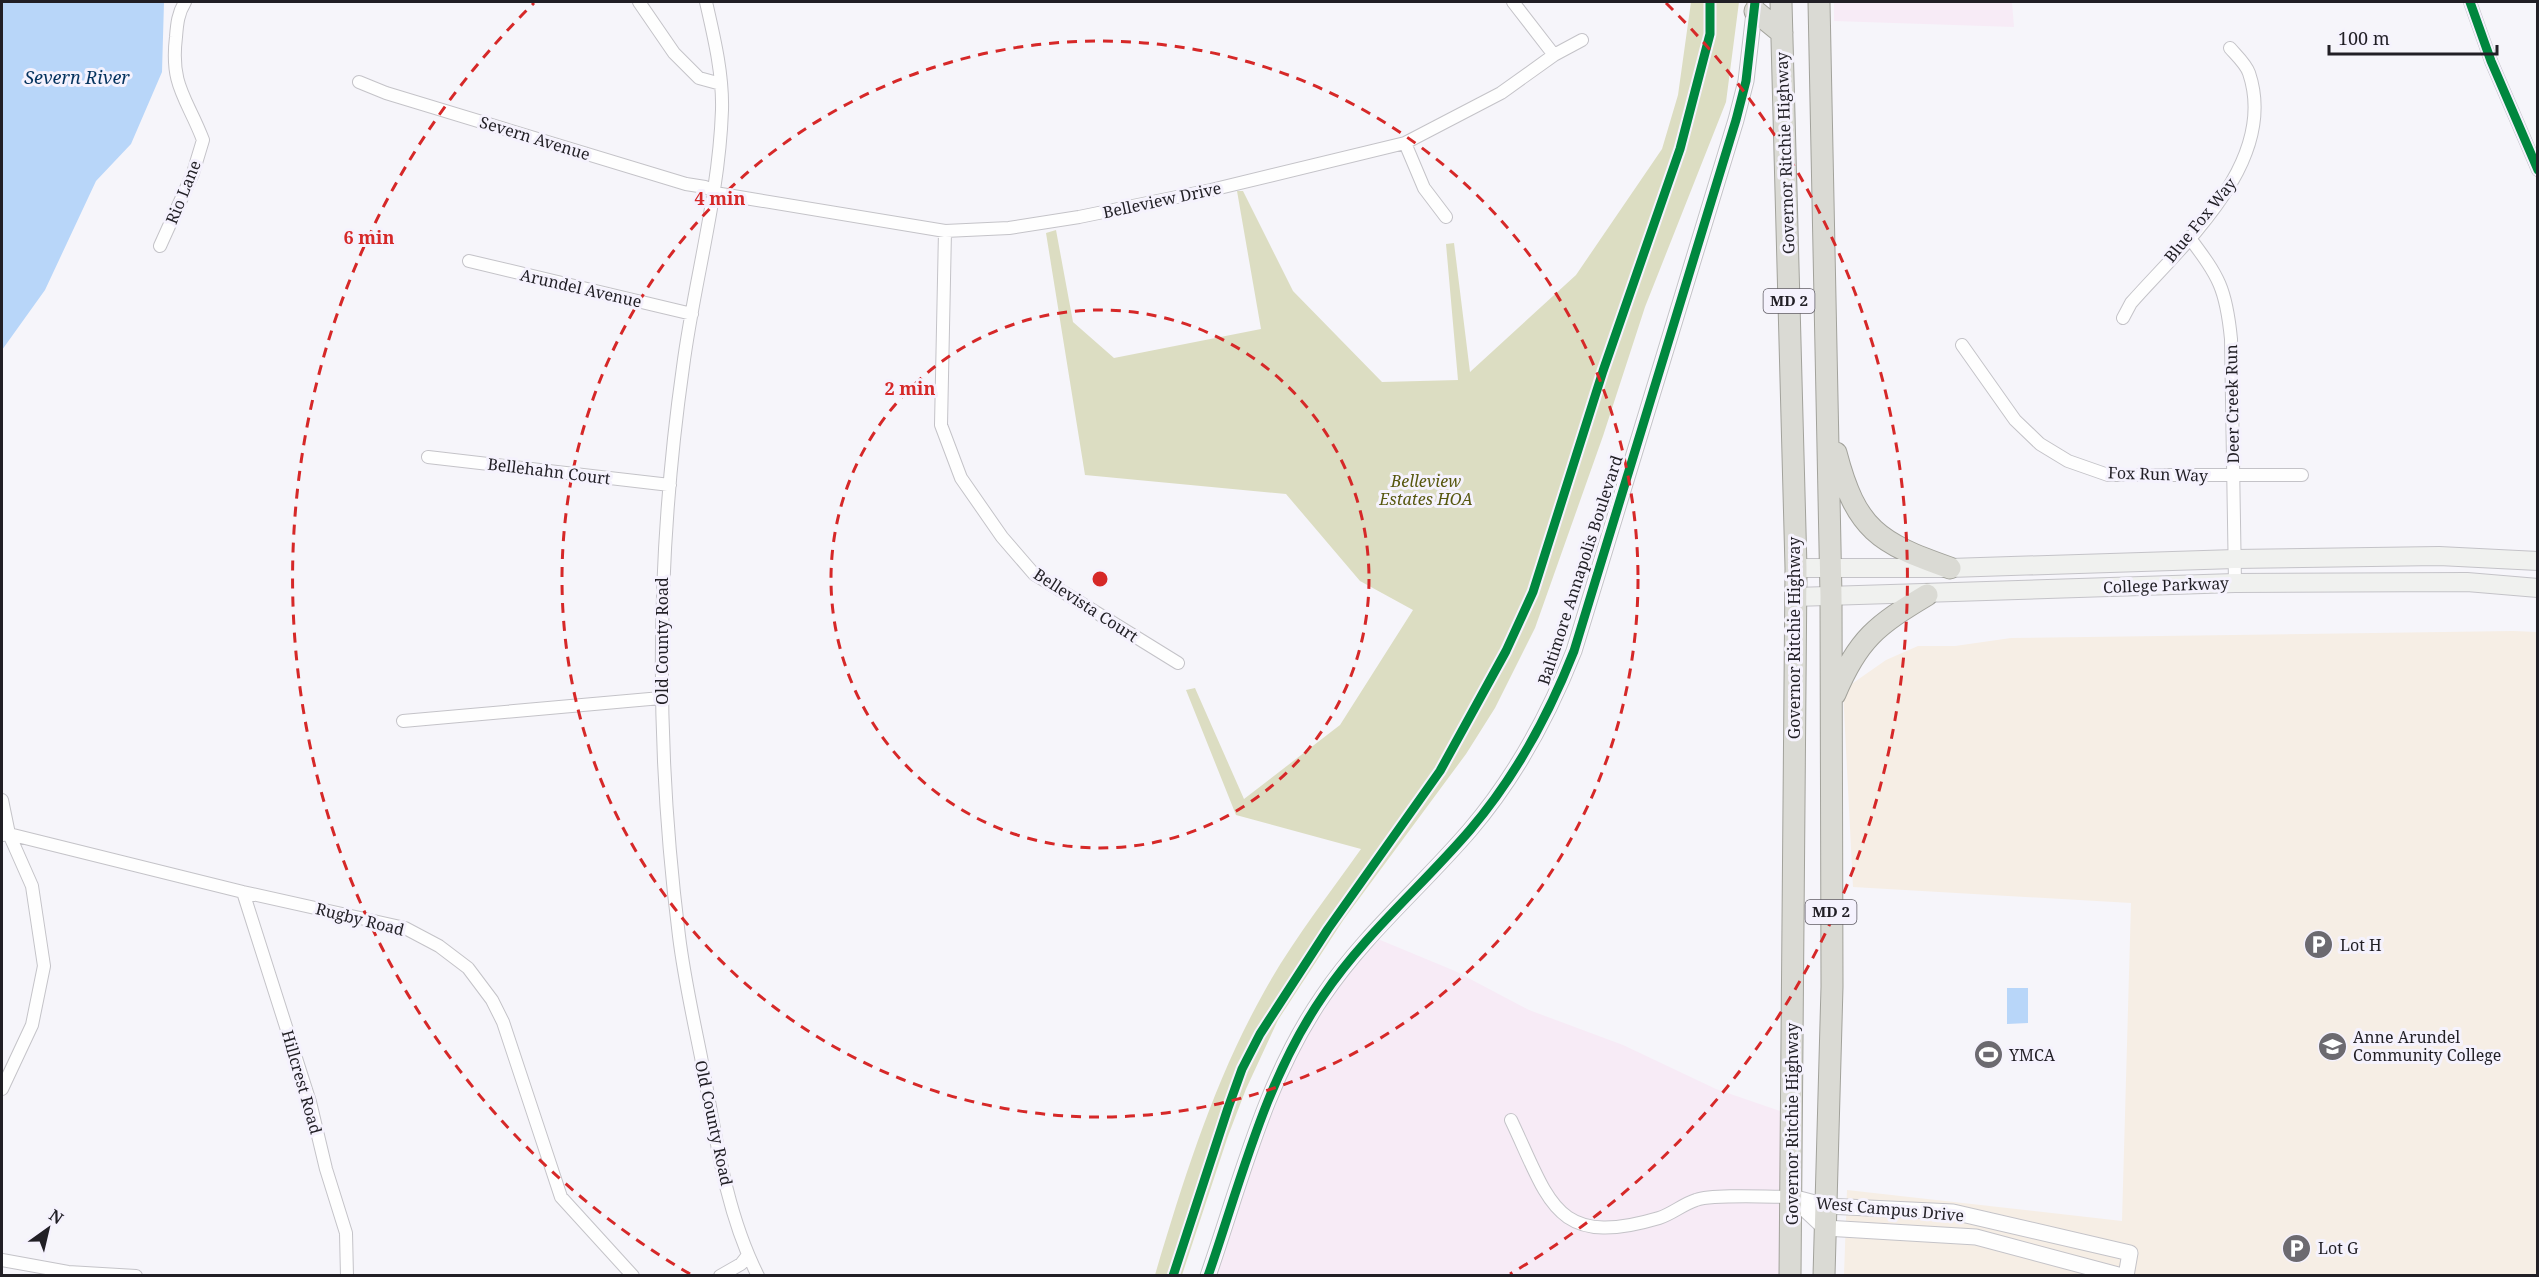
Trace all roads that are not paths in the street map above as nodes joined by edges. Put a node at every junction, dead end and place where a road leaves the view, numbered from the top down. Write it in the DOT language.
graph roads {
  1 [pos="185,2"];
  2 [pos="639,2"];
  3 [pos="706,2"];
  4 [pos="1513,2"];
  5 [pos="1781,2"];
  6 [pos="1806,2"];
  7 [pos="1819,2"];
  8 [pos="2470,2"];
  9 [pos="1755,6"];
  10 [pos="1782,33"];
  11 [pos="1582,40"];
  12 [pos="2230,48"];
  13 [pos="1820,54"];
  14 [pos="1554,55"];
  15 [pos="359,82"];
  16 [pos="721,84"];
  17 [pos="1405,143"];
  18 [pos="2538,170"];
  19 [pos="713,190"];
  20 [pos="1446,217"];
  21 [pos="945,231"];
  22 [pos="2189,237"];
  23 [pos="160,246"];
  24 [pos="469,261"];
  25 [pos="692,314"];
  26 [pos="2123,318"];
  27 [pos="1962,345"];
  28 [pos="1827,421"];
  29 [pos="428,457"];
  30 [pos="2302,475"];
  31 [pos="2234,476"];
  32 [pos="670,485"];
  33 [pos="2235,559"];
  34 [pos="2538,561"];
  35 [pos="1796,568"];
  36 [pos="1830,568"];
  37 [pos="1950,568"];
  38 [pos="2235,583"];
  39 [pos="2538,588"];
  40 [pos="1927,595"];
  41 [pos="1831,596"];
  42 [pos="1795,597"];
  43 [pos="1178,663"];
  44 [pos="661,698"];
  45 [pos="1831,703"];
  46 [pos="403,721"];
  47 [pos="2,800"];
  48 [pos="5,835"];
  49 [pos="243,892"];
  50 [pos="2,1089"];
  51 [pos="1511,1120"];
  52 [pos="1792,1197"];
  53 [pos="1826,1206"];
  54 [pos="1825,1228"];
  55 [pos="748,1255"];
  56 [pos="2,1260"];
  57 [pos="136,1275"];
  58 [pos="347,1275"];
  59 [pos="633,1275"];
  60 [pos="720,1275"];
  61 [pos="758,1275"];
  62 [pos="1208,1275"];
  63 [pos="1790,1275"];
  64 [pos="1824,1275"];
  65 [pos="2124,1275"];
  1 -- 23 [label="street, Rio Lane"];
  2 -- 16 [label="street"];
  3 -- 16 [label="street, Old County Road"];
  4 -- 14 [label="street"];
  5 -- 10 [label="highway, Governor Ritchie Highway / MD 2"];
  6 -- 13 [label="highway"];
  7 -- 13 [label="highway, Governor Ritchie Highway / MD 2"];
  8 -- 18 [label="street"];
  9 -- 10 [label="highway"];
  9 -- 62 [label="street, Baltimore Annapolis Boulevard"];
  10 -- 35 [label="highway, Governor Ritchie Highway / MD 2"];
  11 -- 14 [label="street, Belleview Drive"];
  12 -- 22 [label="street, Blue Fox Way"];
  13 -- 28 [label="highway, Governor Ritchie Highway / MD 2"];
  14 -- 17 [label="street, Belleview Drive"];
  15 -- 19 [label="street, Severn Avenue"];
  16 -- 19 [label="street, Old County Road"];
  17 -- 20 [label="street"];
  17 -- 21 [label="street, Belleview Drive"];
  19 -- 21 [label="street, Belleview Drive"];
  19 -- 25 [label="street, Old County Road"];
  21 -- 43 [label="street, Bellevista Court"];
  22 -- 26 [label="street, Blue Fox Way"];
  22 -- 31 [label="street, Deer Creek Run"];
  24 -- 25 [label="street, Arundel Avenue"];
  25 -- 32 [label="street, Old County Road"];
  27 -- 31 [label="street, Fox Run Way"];
  28 -- 36 [label="highway, Governor Ritchie Highway / MD 2"];
  28 -- 37 [label="highway"];
  29 -- 32 [label="street, Bellehahn Court"];
  30 -- 31 [label="street, Fox Run Way"];
  31 -- 33 [label="street, Deer Creek Run"];
  32 -- 44 [label="street, Old County Road"];
  33 -- 34 [label="main road, College Parkway"];
  33 -- 37 [label="main road, College Parkway"];
  33 -- 38 [label="street, Deer Creek Run"];
  35 -- 36 [label="main road, College Parkway"];
  35 -- 42 [label="highway, Governor Ritchie Highway / MD 2"];
  36 -- 37 [label="main road, College Parkway"];
  36 -- 41 [label="highway, Governor Ritchie Highway / MD 2"];
  38 -- 39 [label="main road, College Parkway"];
  38 -- 40 [label="main road, College Parkway"];
  40 -- 41 [label="main road, College Parkway"];
  40 -- 45 [label="highway"];
  41 -- 42 [label="main road, College Parkway"];
  41 -- 45 [label="highway, Governor Ritchie Highway / MD 2"];
  42 -- 52 [label="highway, Governor Ritchie Highway / MD 2"];
  44 -- 46 [label="street"];
  44 -- 55 [label="street, Old County Road"];
  45 -- 53 [label="highway, Governor Ritchie Highway / MD 2"];
  47 -- 48 [label="street"];
  48 -- 49 [label="street, Rugby Road"];
  48 -- 50 [label="street"];
  49 -- 58 [label="street, Hillcrest Road"];
  49 -- 59 [label="street, Rugby Road"];
  51 -- 52 [label="street"];
  52 -- 53 [label="street, West Campus Drive"];
  52 -- 54 [label="street, West Campus Drive"];
  52 -- 63 [label="highway, Governor Ritchie Highway / MD 2"];
  53 -- 54 [label="highway, Governor Ritchie Highway / MD 2"];
  53 -- 65 [label="street, West Campus Drive"];
  54 -- 64 [label="highway, Governor Ritchie Highway / MD 2"];
  54 -- 65 [label="street, West Campus Drive"];
  55 -- 60 [label="street"];
  55 -- 61 [label="street, Old County Road"];
  56 -- 57 [label="street"];
}
